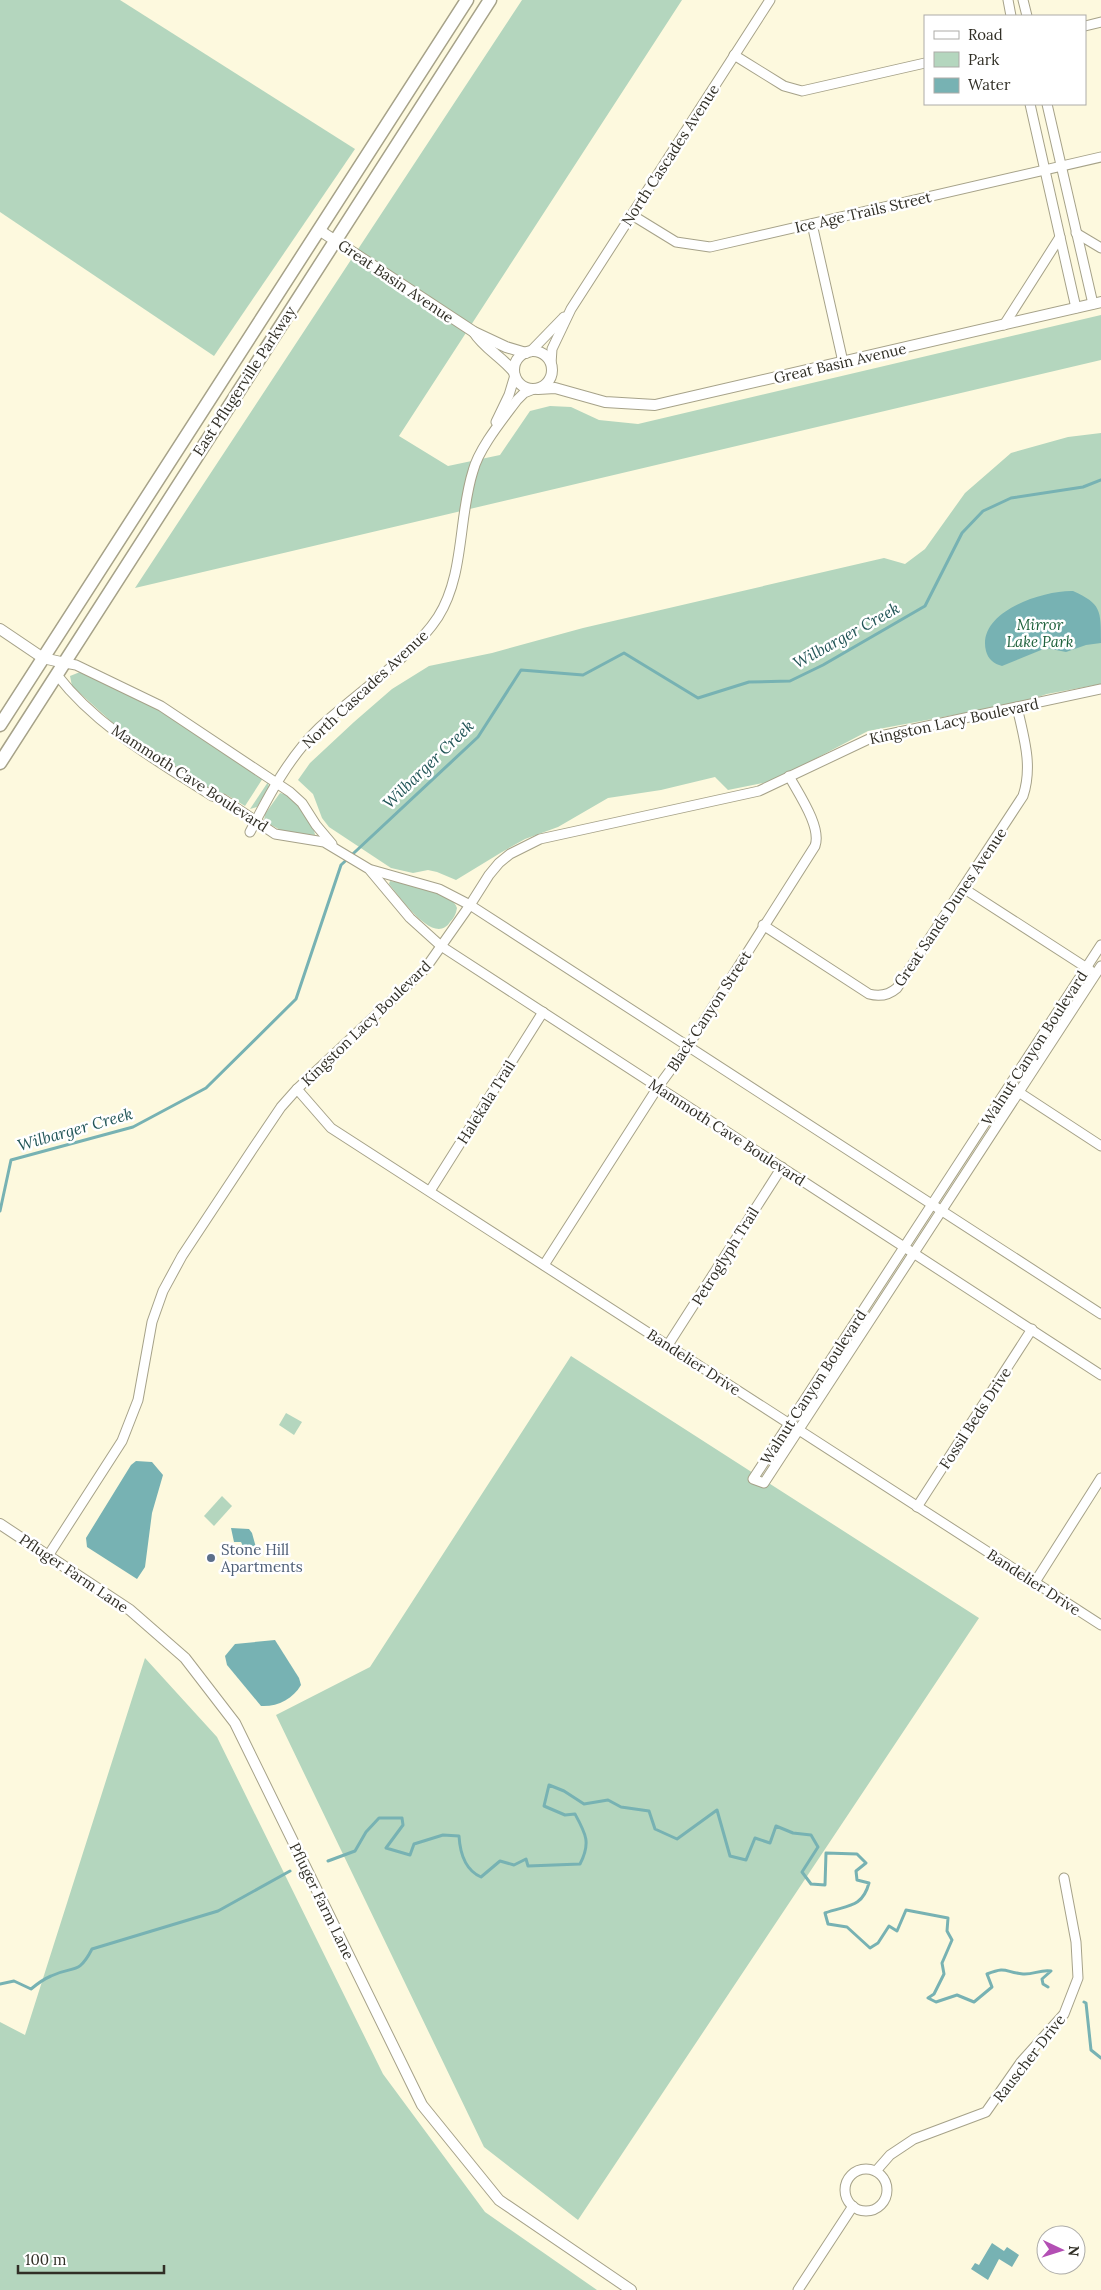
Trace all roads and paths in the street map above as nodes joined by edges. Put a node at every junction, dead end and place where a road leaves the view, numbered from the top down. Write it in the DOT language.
graph roads {
  1 [pos="468,0"];
  2 [pos="490,0"];
  3 [pos="770,0"];
  4 [pos="1008,0"];
  5 [pos="1023,0"];
  6 [pos="1011,15"];
  7 [pos="1027,15"];
  8 [pos="1101,22"];
  9 [pos="1086,26"];
  10 [pos="734,55"];
  11 [pos="924,63"];
  12 [pos="1030,105"];
  13 [pos="1047,105"];
  14 [pos="1101,157"];
  15 [pos="1061,167"];
  16 [pos="1044,170"];
  17 [pos="632,215"];
  18 [pos="812,224"];
  19 [pos="319,230"];
  20 [pos="1076,233"];
  21 [pos="1060,237"];
  22 [pos="335,240"];
  23 [pos="1101,248"];
  24 [pos="1097,303"];
  25 [pos="1076,308"];
  26 [pos="571,309"];
  27 [pos="1004,325"];
  28 [pos="474,332"];
  29 [pos="528,352"];
  30 [pos="843,362"];
  31 [pos="551,366"];
  32 [pos="514,373"];
  33 [pos="536,389"];
  34 [pos="578,395"];
  35 [pos="482,452"];
  36 [pos="0,630"];
  37 [pos="43,658"];
  38 [pos="64,663"];
  39 [pos="57,675"];
  40 [pos="1101,689"];
  41 [pos="1018,707"];
  42 [pos="0,725"];
  43 [pos="0,763"];
  44 [pos="789,776"];
  45 [pos="277,783"];
  46 [pos="255,821"];
  47 [pos="250,832"];
  48 [pos="333,846"];
  49 [pos="370,869"];
  50 [pos="963,888"];
  51 [pos="470,905"];
  52 [pos="763,925"];
  53 [pos="1101,945"];
  54 [pos="441,946"];
  55 [pos="1086,968"];
  56 [pos="1099,973"];
  57 [pos="544,1012"];
  58 [pos="688,1046"];
  59 [pos="1010,1086"];
  60 [pos="658,1087"];
  61 [pos="297,1089"];
  62 [pos="1018,1092"];
  63 [pos="1101,1146"];
  64 [pos="782,1167"];
  65 [pos="430,1192"];
  66 [pos="932,1204"];
  67 [pos="942,1211"];
  68 [pos="904,1246"];
  69 [pos="914,1253"];
  70 [pos="544,1266"];
  71 [pos="1101,1314"];
  72 [pos="1032,1329"];
  73 [pos="668,1345"];
  74 [pos="1101,1375"];
  75 [pos="789,1424"];
  76 [pos="798,1430"];
  77 [pos="1101,1478"];
  78 [pos="918,1507"];
  79 [pos="0,1524"];
  80 [pos="48,1556"];
  81 [pos="1035,1582"];
  82 [pos="1101,1626"];
  83 [pos="1064,1878"];
  84 [pos="876,2171"];
  85 [pos="853,2206"];
  86 [pos="631,2290"];
  87 [pos="798,2290"];
  1 -- 19 [label="main road, East Pflugerville Parkway"];
  2 -- 22 [label="main road, East Pflugerville Parkway"];
  3 -- 10 [label="street, North Cascades Avenue"];
  4 -- 6 [label="street"];
  5 -- 7 [label="street"];
  8 -- 9 [label="street"];
  10 -- 11 [label="street"];
  10 -- 17 [label="street, North Cascades Avenue"];
  12 -- 16 [label="street"];
  13 -- 15 [label="street"];
  14 -- 15 [label="street, Ice Age Trails Street"];
  15 -- 16 [label="street, Ice Age Trails Street"];
  15 -- 20 [label="street"];
  16 -- 18 [label="street, Ice Age Trails Street"];
  16 -- 21 [label="street"];
  17 -- 18 [label="street, Ice Age Trails Street"];
  17 -- 26 [label="street, North Cascades Avenue"];
  18 -- 30 [label="street"];
  19 -- 22 [label="street, Great Basin Avenue"];
  19 -- 37 [label="main road, East Pflugerville Parkway"];
  20 -- 23 [label="street"];
  20 -- 24 [label="street"];
  21 -- 25 [label="street"];
  21 -- 27 [label="street"];
  22 -- 28 [label="street, Great Basin Avenue"];
  22 -- 38 [label="main road, East Pflugerville Parkway"];
  24 -- 25 [label="street, Great Basin Avenue"];
  25 -- 27 [label="street, Great Basin Avenue"];
  26 -- 29 [label="street, North Cascades Avenue"];
  26 -- 31 [label="street, North Cascades Avenue"];
  27 -- 30 [label="street, Great Basin Avenue"];
  28 -- 29 [label="street, Great Basin Avenue"];
  28 -- 32 [label="street, Great Basin Avenue"];
  29 -- 31 [label="street"];
  29 -- 32 [label="street"];
  30 -- 34 [label="street, Great Basin Avenue"];
  31 -- 33 [label="street"];
  31 -- 34 [label="street, Great Basin Avenue"];
  32 -- 33 [label="street"];
  32 -- 35 [label="street"];
  33 -- 34 [label="street, Great Basin Avenue"];
  33 -- 35 [label="street"];
  35 -- 45 [label="street, North Cascades Avenue"];
  36 -- 37 [label="street"];
  37 -- 38 [label="street"];
  37 -- 39 [label="street, Mammoth Cave Boulevard"];
  37 -- 42 [label="main road, East Pflugerville Parkway"];
  38 -- 39 [label="main road, East Pflugerville Parkway"];
  38 -- 45 [label="street, Mammoth Cave Boulevard"];
  39 -- 43 [label="main road, East Pflugerville Parkway"];
  39 -- 46 [label="street, Mammoth Cave Boulevard"];
  40 -- 41 [label="street, Kingston Lacy Boulevard"];
  41 -- 44 [label="street, Kingston Lacy Boulevard"];
  41 -- 50 [label="street, Great Sands Dunes Avenue"];
  44 -- 51 [label="street, Kingston Lacy Boulevard"];
  44 -- 52 [label="street, Black Canyon Street"];
  45 -- 46 [label="street, North Cascades Avenue"];
  45 -- 48 [label="street, Mammoth Cave Boulevard"];
  46 -- 47 [label="street, North Cascades Avenue"];
  46 -- 48 [label="street, Mammoth Cave Boulevard"];
  48 -- 49 [label="street, Mammoth Cave Boulevard"];
  49 -- 51 [label="street, Mammoth Cave Boulevard"];
  49 -- 54 [label="street, Mammoth Cave Boulevard"];
  50 -- 52 [label="street, Great Sands Dunes Avenue"];
  50 -- 55 [label="street"];
  51 -- 54 [label="street, Kingston Lacy Boulevard"];
  51 -- 58 [label="street, Mammoth Cave Boulevard"];
  52 -- 58 [label="street, Black Canyon Street"];
  53 -- 55 [label="street, Walnut Canyon Boulevard"];
  54 -- 57 [label="street, Mammoth Cave Boulevard"];
  54 -- 61 [label="street, Kingston Lacy Boulevard"];
  55 -- 56 [label="street"];
  55 -- 59 [label="street, Walnut Canyon Boulevard"];
  56 -- 62 [label="street, Walnut Canyon Boulevard"];
  57 -- 60 [label="street, Mammoth Cave Boulevard"];
  57 -- 65 [label="street, Halekala Trail"];
  58 -- 60 [label="street, Black Canyon Street"];
  58 -- 66 [label="street, Mammoth Cave Boulevard"];
  59 -- 62 [label="street"];
  59 -- 66 [label="street, Walnut Canyon Boulevard"];
  60 -- 64 [label="street, Mammoth Cave Boulevard"];
  60 -- 70 [label="street, Black Canyon Street"];
  61 -- 65 [label="street, Bandelier Drive"];
  61 -- 80 [label="street, Kingston Lacy Boulevard"];
  62 -- 63 [label="street"];
  62 -- 67 [label="street, Walnut Canyon Boulevard"];
  64 -- 68 [label="street, Mammoth Cave Boulevard"];
  64 -- 73 [label="street, Petroglyph Trail"];
  65 -- 70 [label="street, Bandelier Drive"];
  66 -- 67 [label="street, Mammoth Cave Boulevard"];
  66 -- 68 [label="street, Walnut Canyon Boulevard"];
  67 -- 69 [label="street, Walnut Canyon Boulevard"];
  67 -- 71 [label="street, Mammoth Cave Boulevard"];
  68 -- 69 [label="street, Mammoth Cave Boulevard"];
  68 -- 75 [label="street, Walnut Canyon Boulevard"];
  69 -- 72 [label="street, Mammoth Cave Boulevard"];
  69 -- 76 [label="street, Walnut Canyon Boulevard"];
  70 -- 73 [label="street, Bandelier Drive"];
  72 -- 74 [label="street, Mammoth Cave Boulevard"];
  72 -- 78 [label="street, Fossil Beds Drive"];
  73 -- 75 [label="street, Bandelier Drive"];
  75 -- 76 [label="street, Bandelier Drive"];
  75 -- 76 [label="street, Walnut Canyon Boulevard"];
  76 -- 78 [label="street, Bandelier Drive"];
  77 -- 81 [label="street"];
  78 -- 81 [label="street, Bandelier Drive"];
  79 -- 80 [label="street, Pfluger Farm Lane"];
  80 -- 86 [label="street, Pfluger Farm Lane"];
  81 -- 82 [label="street, Bandelier Drive"];
  83 -- 84 [label="street, Rauscher Drive"];
  84 -- 85 [label="street"];
  84 -- 85 [label="street"];
  85 -- 87 [label="street"];
}
